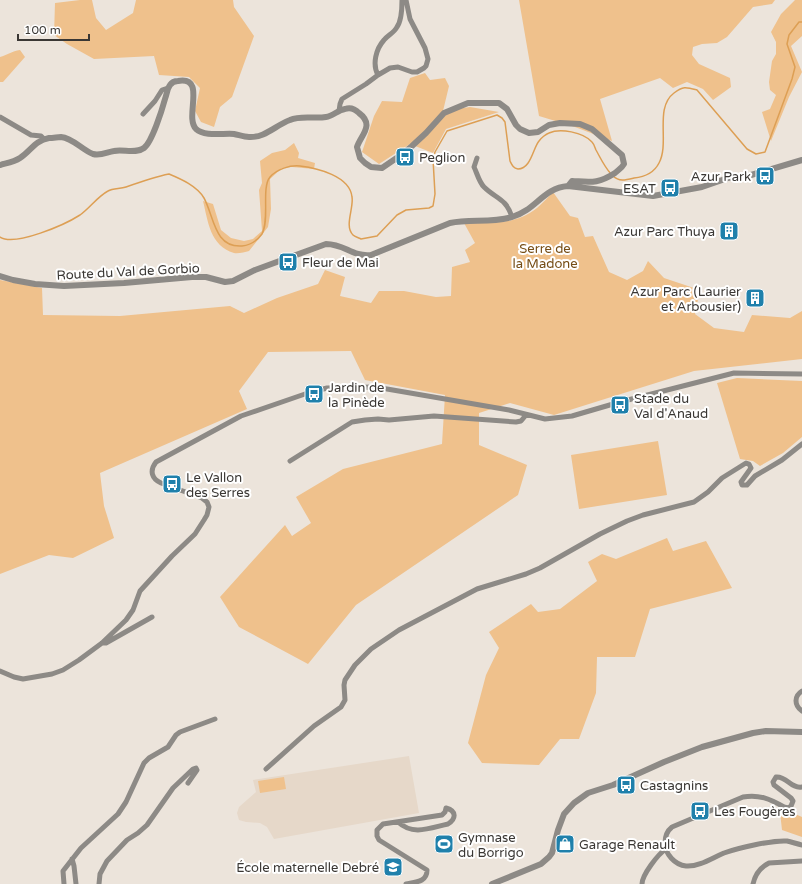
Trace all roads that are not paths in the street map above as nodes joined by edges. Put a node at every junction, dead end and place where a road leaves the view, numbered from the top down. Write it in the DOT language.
graph roads {
  1 [pos="402,0"];
  2 [pos="406,0"];
  3 [pos="378,75"];
  4 [pos="168,88"];
  5 [pos="339,111"];
  6 [pos="144,114"];
  7 [pos="0,116"];
  8 [pos="44,139"];
  9 [pos="477,158"];
  10 [pos="802,160"];
  11 [pos="0,165"];
  12 [pos="568,186"];
  13 [pos="512,217"];
  14 [pos="0,276"];
  15 [pos="802,374"];
  16 [pos="526,414"];
  17 [pos="802,444"];
  18 [pos="290,461"];
  19 [pos="152,617"];
  20 [pos="102,643"];
  21 [pos="0,671"];
  22 [pos="802,691"];
  23 [pos="802,711"];
  24 [pos="215,719"];
  25 [pos="802,732"];
  26 [pos="266,769"];
  27 [pos="188,783"];
  28 [pos="802,787"];
  29 [pos="398,822"];
  30 [pos="802,845"];
  31 [pos="666,849"];
  32 [pos="72,860"];
  33 [pos="802,861"];
  34 [pos="64,884"];
  35 [pos="76,884"];
  36 [pos="99,884"];
  37 [pos="406,884"];
  38 [pos="492,884"];
  39 [pos="642,884"];
  40 [pos="753,884"];
  1 -- 3 [label="street"];
  2 -- 3 [label="street"];
  3 -- 5 [label="street"];
  4 -- 5 [label="street"];
  4 -- 6 [label="street"];
  4 -- 8 [label="street"];
  5 -- 12 [label="street"];
  7 -- 8 [label="street"];
  8 -- 11 [label="street"];
  9 -- 13 [label="street"];
  10 -- 12 [label="street, Route du Val de Gorbio"];
  12 -- 13 [label="street, Route du Val de Gorbio"];
  13 -- 14 [label="street, Route du Val de Gorbio"];
  15 -- 16 [label="street"];
  16 -- 18 [label="street"];
  16 -- 20 [label="street"];
  17 -- 26 [label="street"];
  19 -- 20 [label="street"];
  20 -- 21 [label="street"];
  22 -- 23 [label="street"];
  24 -- 32 [label="street"];
  25 -- 38 [label="street"];
  27 -- 36 [label="street"];
  28 -- 31 [label="street"];
  29 -- 29 [label="street"];
  29 -- 37 [label="street"];
  30 -- 31 [label="street"];
  31 -- 39 [label="street"];
  32 -- 34 [label="street"];
  32 -- 35 [label="street"];
  33 -- 40 [label="street"];
}
